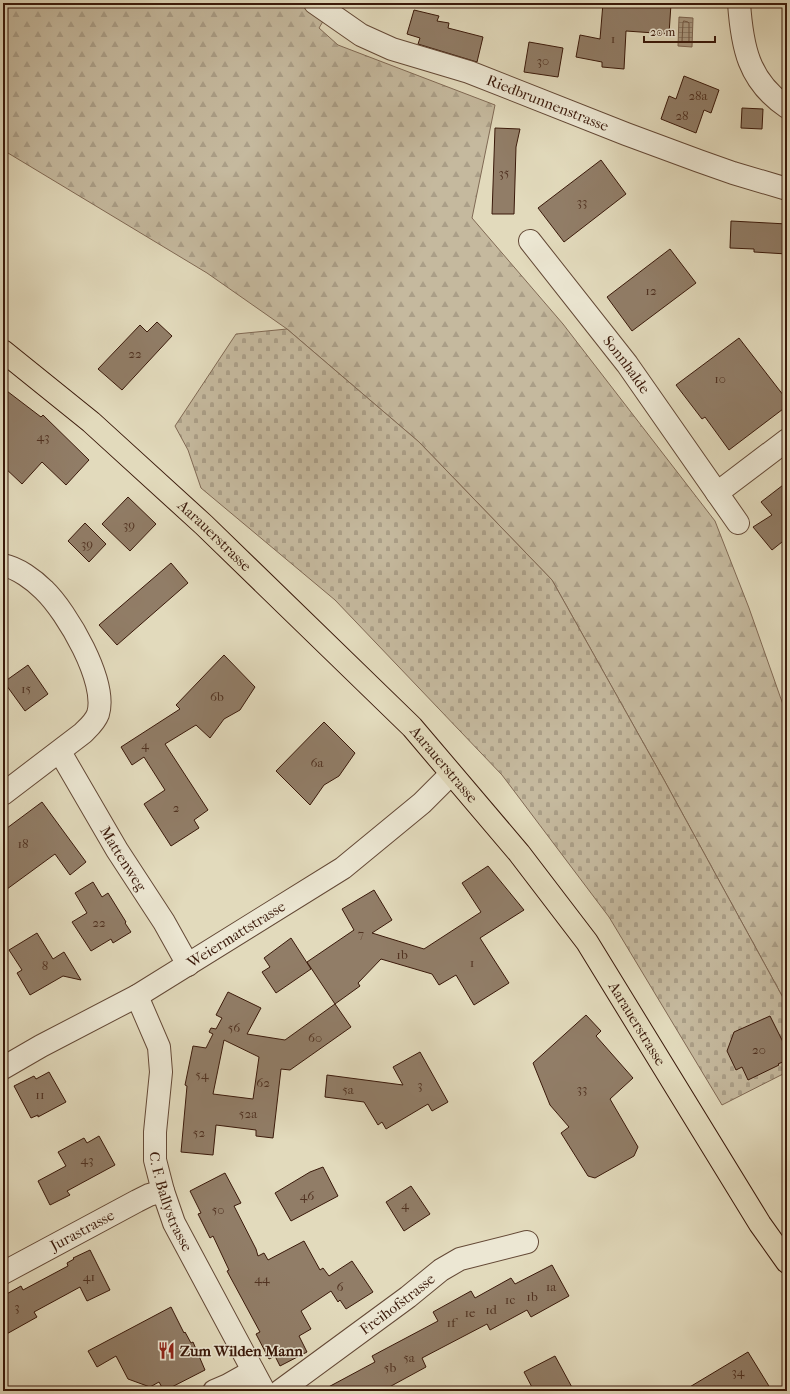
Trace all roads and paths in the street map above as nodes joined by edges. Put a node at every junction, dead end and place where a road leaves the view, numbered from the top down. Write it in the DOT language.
graph roads {
  1 [pos="315,3"];
  2 [pos="739,3"];
  3 [pos="787,107"];
  4 [pos="787,189"];
  5 [pos="530,241"];
  6 [pos="3,351"];
  7 [pos="787,440"];
  8 [pos="717,493"];
  9 [pos="738,523"];
  10 [pos="3,565"];
  11 [pos="60,752"];
  12 [pos="451,774"];
  13 [pos="3,794"];
  14 [pos="188,965"];
  15 [pos="137,996"];
  16 [pos="3,1068"];
  17 [pos="163,1192"];
  18 [pos="527,1242"];
  19 [pos="787,1262"];
  20 [pos="3,1273"];
  21 [pos="253,1371"];
  22 [pos="214,1391"];
  23 [pos="264,1391"];
  24 [pos="280,1391"];
  1 -- 4 [label="street, Riedbrunnenstrasse"];
  2 -- 3 [label="street"];
  5 -- 8 [label="street, Sonnhalde"];
  6 -- 12 [label="main road, Aarauerstrasse"];
  7 -- 8 [label="street"];
  8 -- 9 [label="street, Sonnhalde"];
  10 -- 11 [label="street"];
  11 -- 13 [label="street"];
  11 -- 14 [label="street, Mattenweg"];
  12 -- 14 [label="street, Weiermattstrasse"];
  12 -- 19 [label="main road, Aarauerstrasse"];
  14 -- 15 [label="street, Weiermattstrasse"];
  15 -- 16 [label="street, Weiermattstrasse"];
  15 -- 17 [label="street, C. F. Ballystrasse"];
  17 -- 20 [label="street, Jurastrasse"];
  17 -- 21 [label="street, C. F. Ballystrasse"];
  18 -- 24 [label="street, Freihofstrasse"];
  21 -- 22 [label="street"];
  21 -- 23 [label="street, C. F. Ballystrasse"];
}
